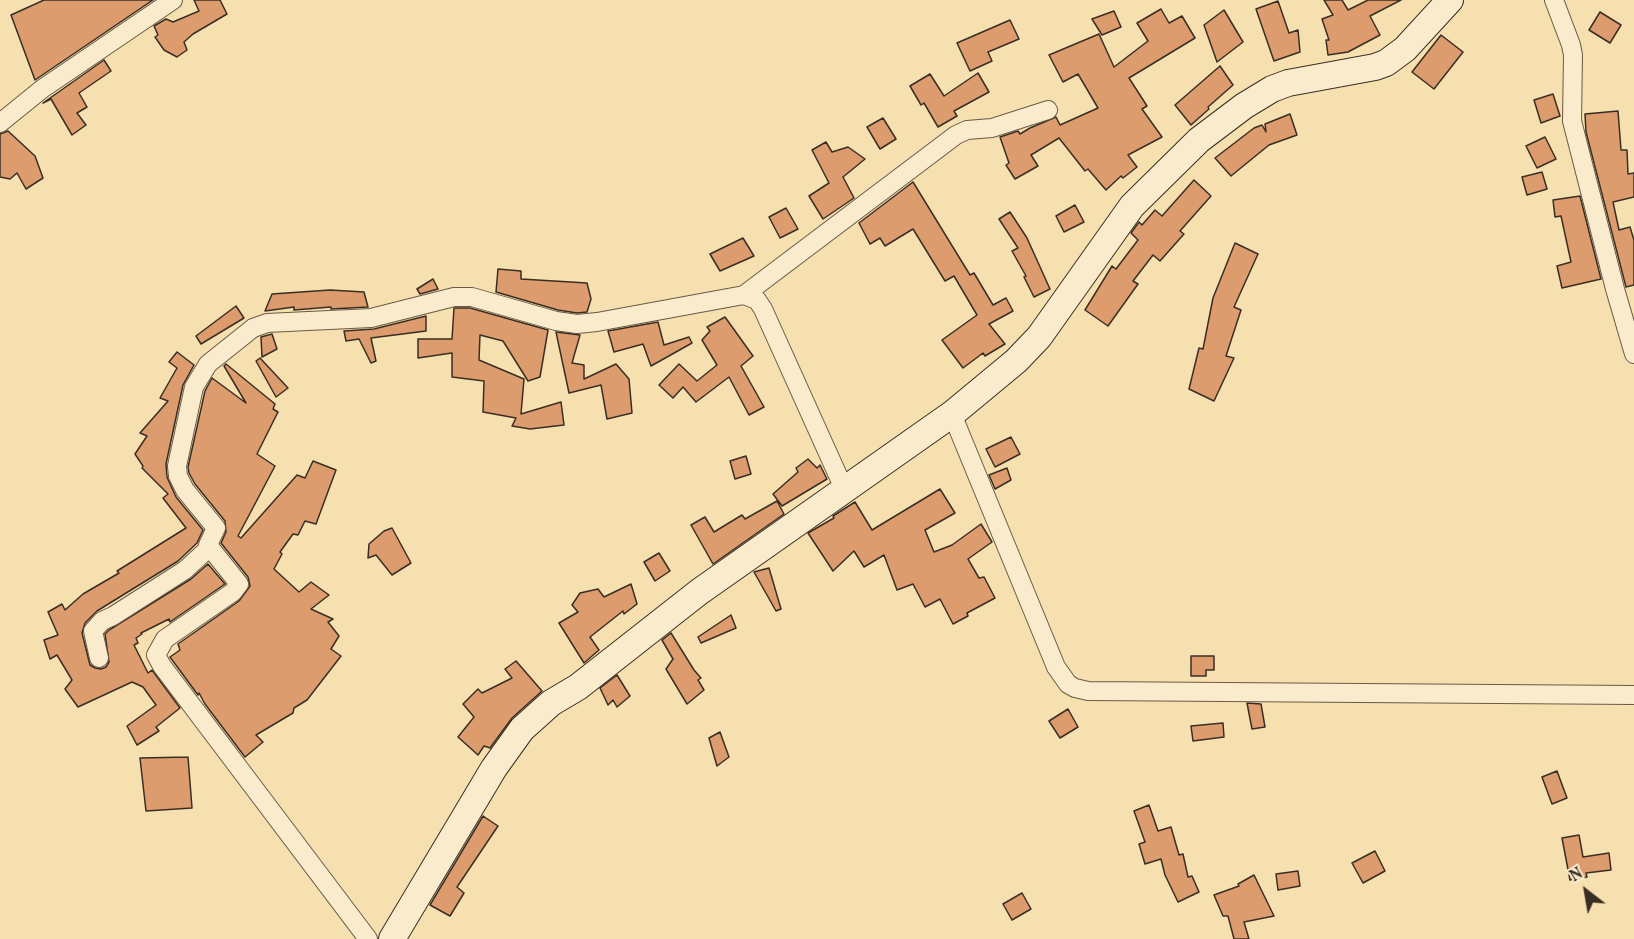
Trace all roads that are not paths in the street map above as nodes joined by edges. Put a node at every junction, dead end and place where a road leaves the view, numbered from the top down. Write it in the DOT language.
graph roads {
  1 [pos="172,0"];
  2 [pos="1450,0"];
  3 [pos="1554,0"];
  4 [pos="1048,110"];
  5 [pos="0,123"];
  6 [pos="744,295"];
  7 [pos="1634,354"];
  8 [pos="952,414"];
  9 [pos="845,491"];
  10 [pos="210,547"];
  11 [pos="99,658"];
  12 [pos="1634,696"];
  13 [pos="368,939"];
  14 [pos="392,939"];
  1 -- 5 [label="street"];
  2 -- 8 [label="street"];
  3 -- 7 [label="street"];
  4 -- 6 [label="street"];
  6 -- 9 [label="street"];
  6 -- 10 [label="street"];
  8 -- 9 [label="street"];
  8 -- 12 [label="street"];
  9 -- 14 [label="street"];
  10 -- 11 [label="street"];
  10 -- 13 [label="street"];
}
